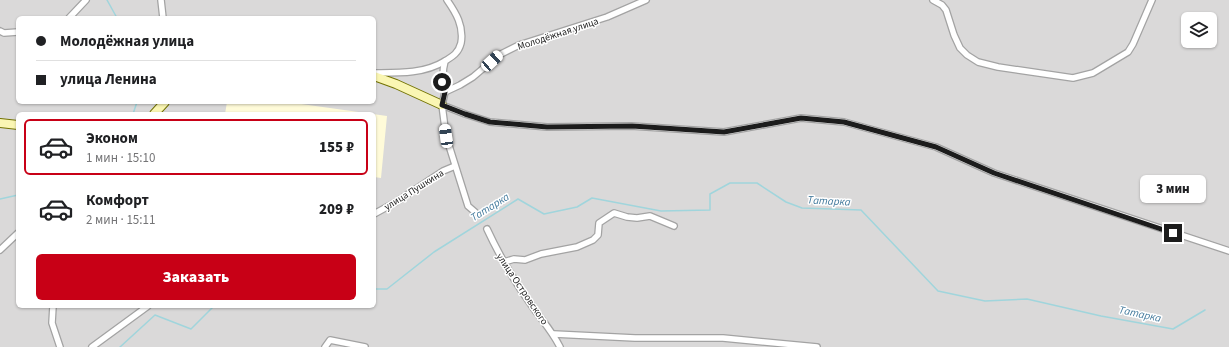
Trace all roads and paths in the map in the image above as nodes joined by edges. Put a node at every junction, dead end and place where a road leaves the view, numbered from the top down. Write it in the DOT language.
graph roads {
  1 [pos="86,0"];
  2 [pos="161,0"];
  3 [pos="447,0"];
  4 [pos="646,0"];
  5 [pos="933,0"];
  6 [pos="1152,0"];
  7 [pos="71,16"];
  8 [pos="163,16"];
  9 [pos="0,31"];
  10 [pos="16,32"];
  11 [pos="445,61"];
  12 [pos="376,75"];
  13 [pos="376,76"];
  14 [pos="445,92"];
  15 [pos="162,104"];
  16 [pos="442,105"];
  17 [pos="156,112"];
  18 [pos="0,123"];
  19 [pos="16,125"];
  20 [pos="455,166"];
  21 [pos="475,212"];
  22 [pos="376,213"];
  23 [pos="674,226"];
  24 [pos="486,229"];
  25 [pos="16,235"];
  26 [pos="0,250"];
  27 [pos="1229,251"];
  28 [pos="504,262"];
  29 [pos="53,308"];
  30 [pos="145,308"];
  31 [pos="554,334"];
  32 [pos="60,347"];
  33 [pos="92,347"];
  34 [pos="325,347"];
  35 [pos="365,347"];
  36 [pos="560,347"];
  37 [pos="817,347"];
  1 -- 7 [label="street"];
  2 -- 8 [label="street"];
  3 -- 11 [label="street"];
  4 -- 14 [label="street, Молодёжная улица"];
  5 -- 6 [label="street"];
  9 -- 10 [label="street"];
  11 -- 12 [label="street"];
  11 -- 14 [label="street"];
  13 -- 16 [label="street"];
  14 -- 16 [label="street"];
  15 -- 17 [label="street"];
  16 -- 20 [label="street"];
  16 -- 27 [label="street"];
  18 -- 19 [label="street"];
  20 -- 21 [label="street"];
  20 -- 22 [label="street, улица Пушкина"];
  23 -- 28 [label="street"];
  24 -- 28 [label="street, улица Островского"];
  25 -- 26 [label="street"];
  28 -- 31 [label="street, улица Островского"];
  29 -- 32 [label="street"];
  30 -- 33 [label="street"];
  31 -- 36 [label="street, улица Островского"];
  31 -- 37 [label="street"];
  34 -- 35 [label="street"];
}
